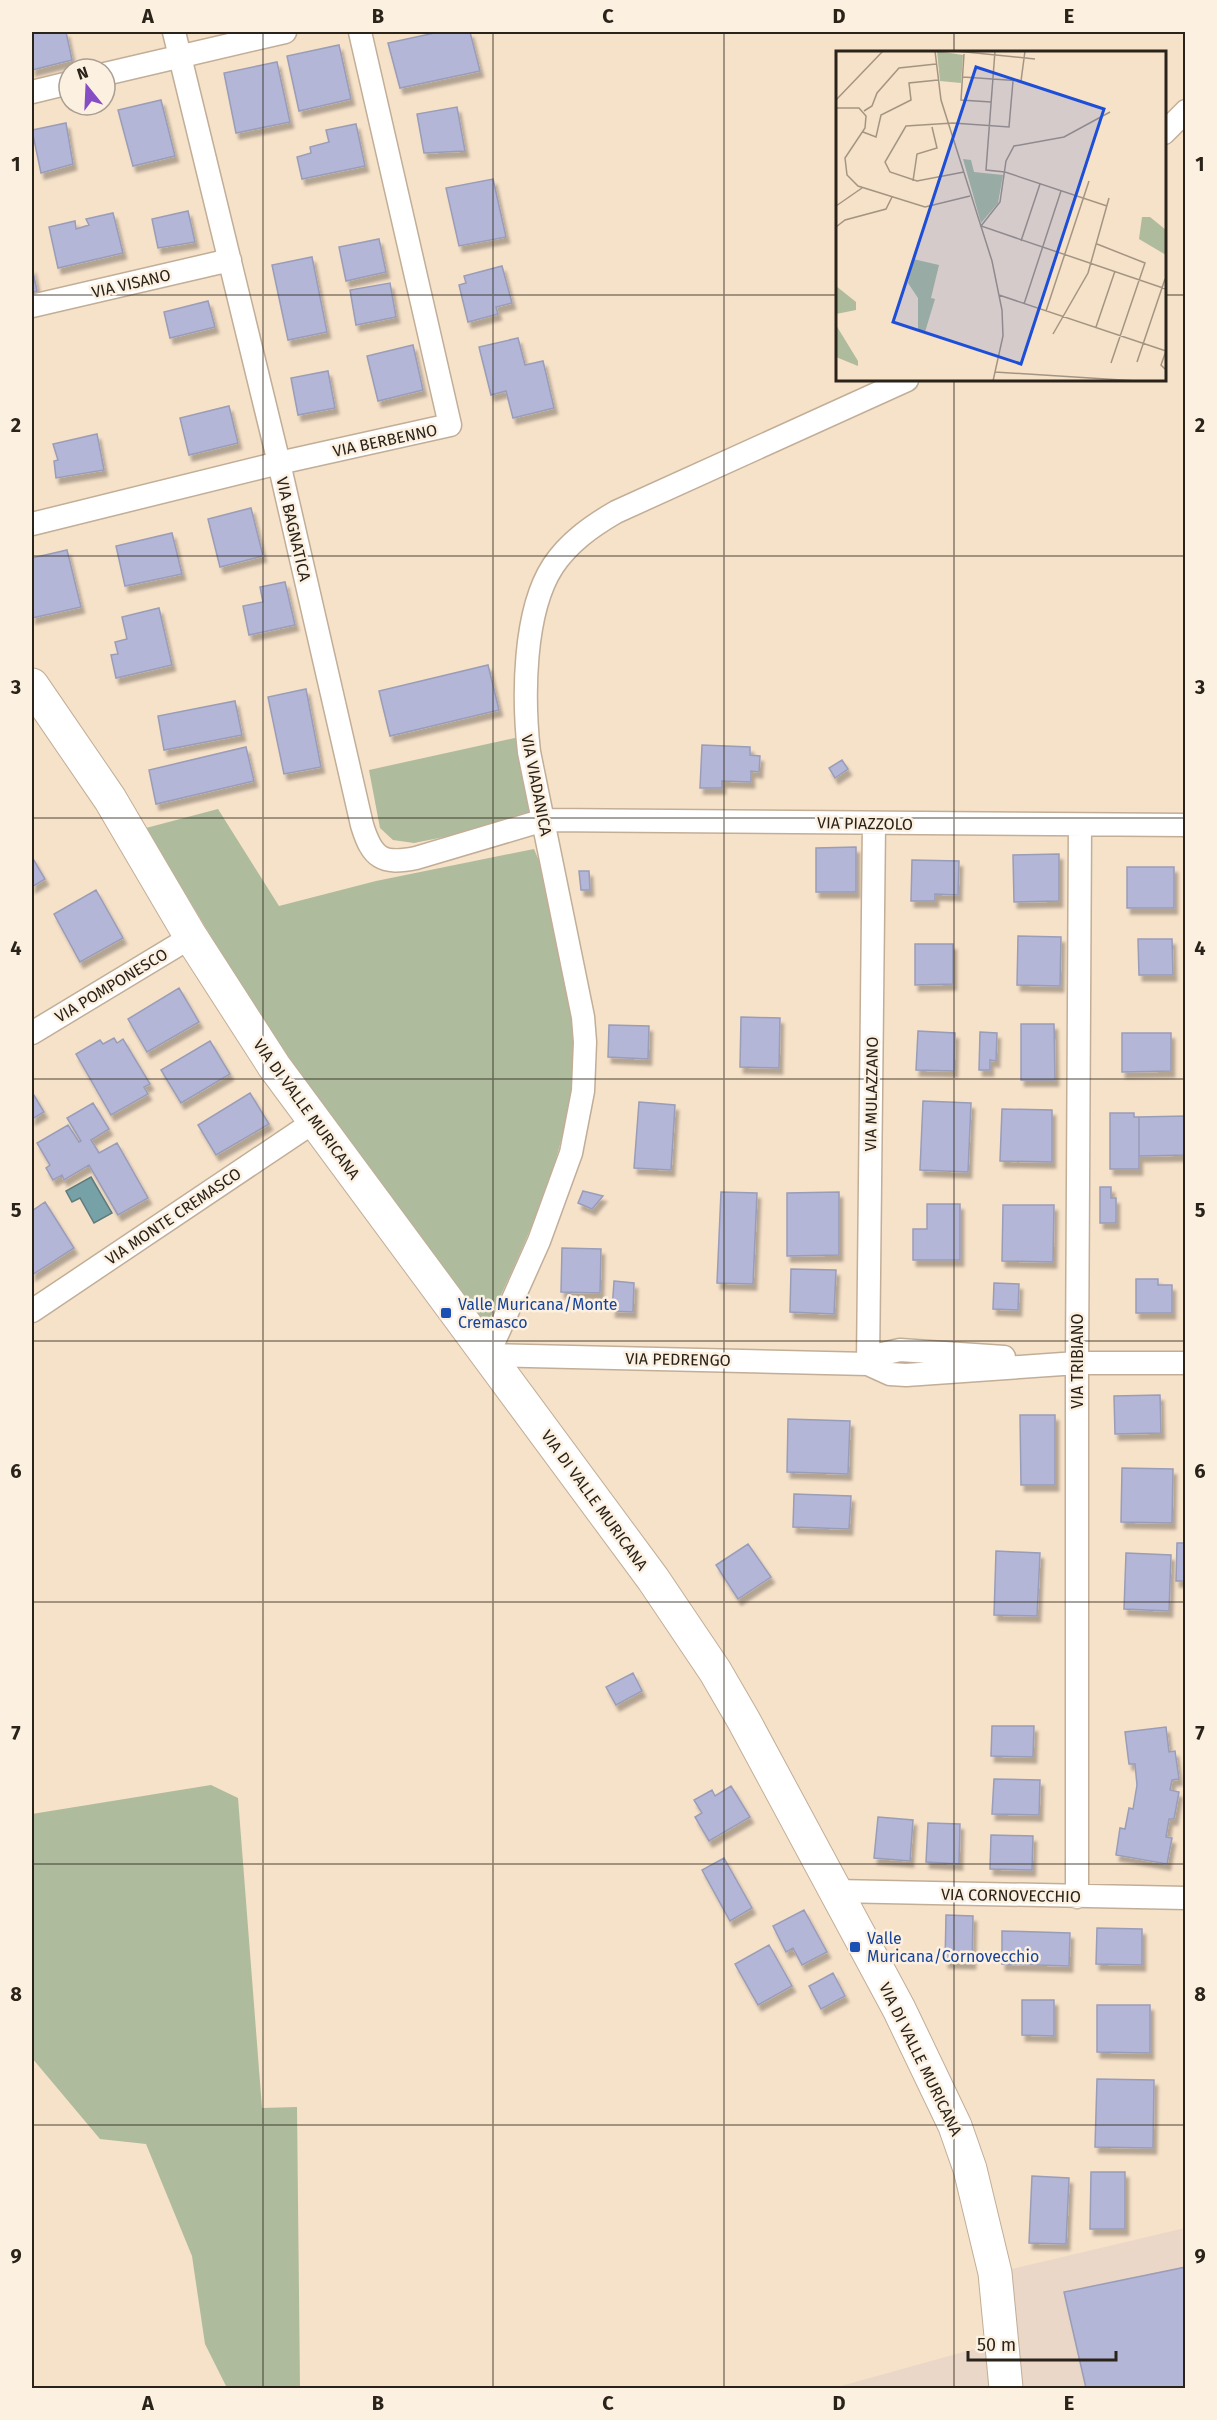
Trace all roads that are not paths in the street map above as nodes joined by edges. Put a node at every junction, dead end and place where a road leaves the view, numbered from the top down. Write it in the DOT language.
graph roads {
  1 [pos="174,32"];
  2 [pos="285,32"];
  3 [pos="360,32"];
  4 [pos="180,56"];
  5 [pos="117,71"];
  6 [pos="57,86"];
  7 [pos="32,92"];
  8 [pos="1185,111"];
  9 [pos="1166,131"];
  10 [pos="230,260"];
  11 [pos="32,306"];
  12 [pos="905,381"];
  13 [pos="279,463"];
  14 [pos="32,524"];
  15 [pos="32,685"];
  16 [pos="544,820"];
  17 [pos="874,823"];
  18 [pos="1080,825"];
  19 [pos="1185,825"];
  20 [pos="191,937"];
  21 [pos="32,1033"];
  22 [pos="315,1121"];
  23 [pos="32,1311"];
  24 [pos="489,1355"];
  25 [pos="1077,1363"];
  26 [pos="1185,1363"];
  27 [pos="868,1364"];
  28 [pos="836,1892"];
  29 [pos="1077,1897"];
  30 [pos="1185,1898"];
  31 [pos="1006,2388"];
  1 -- 4 [label="street, VIA BAGNATICA"];
  2 -- 4 [label="street"];
  3 -- 13 [label="street, VIA BERBENNO"];
  4 -- 5 [label="street"];
  4 -- 10 [label="street, VIA BAGNATICA"];
  6 -- 7 [label="street"];
  8 -- 9 [label="street"];
  10 -- 11 [label="street, VIA VISANO"];
  10 -- 13 [label="street, VIA BAGNATICA"];
  12 -- 16 [label="street, VIA VIADANICA"];
  13 -- 14 [label="street, VIA BERBENNO"];
  13 -- 16 [label="street, VIA BAGNATICA"];
  15 -- 20 [label="street, VIA DI VALLE MURICANA"];
  16 -- 17 [label="street, VIA PIAZZOLO"];
  16 -- 24 [label="street, VIA VIADANICA"];
  17 -- 18 [label="street, VIA PIAZZOLO"];
  17 -- 27 [label="street, VIA MULAZZANO"];
  18 -- 19 [label="street, VIA PIAZZOLO"];
  18 -- 25 [label="street, VIA TRIBIANO"];
  20 -- 21 [label="street, VIA POMPONESCO"];
  20 -- 22 [label="street, VIA DI VALLE MURICANA"];
  22 -- 23 [label="street, VIA MONTE CREMASCO"];
  22 -- 24 [label="street, VIA DI VALLE MURICANA"];
  24 -- 27 [label="street, VIA PEDRENGO"];
  24 -- 28 [label="street, VIA DI VALLE MURICANA"];
  25 -- 26 [label="street, VIA PEDRENGO"];
  25 -- 27 [label="street, VIA PEDRENGO"];
  25 -- 29 [label="street, VIA TRIBIANO"];
  28 -- 29 [label="street, VIA CORNOVECCHIO"];
  28 -- 31 [label="street, VIA DI VALLE MURICANA"];
  29 -- 30 [label="street, VIA CORNOVECCHIO"];
}
